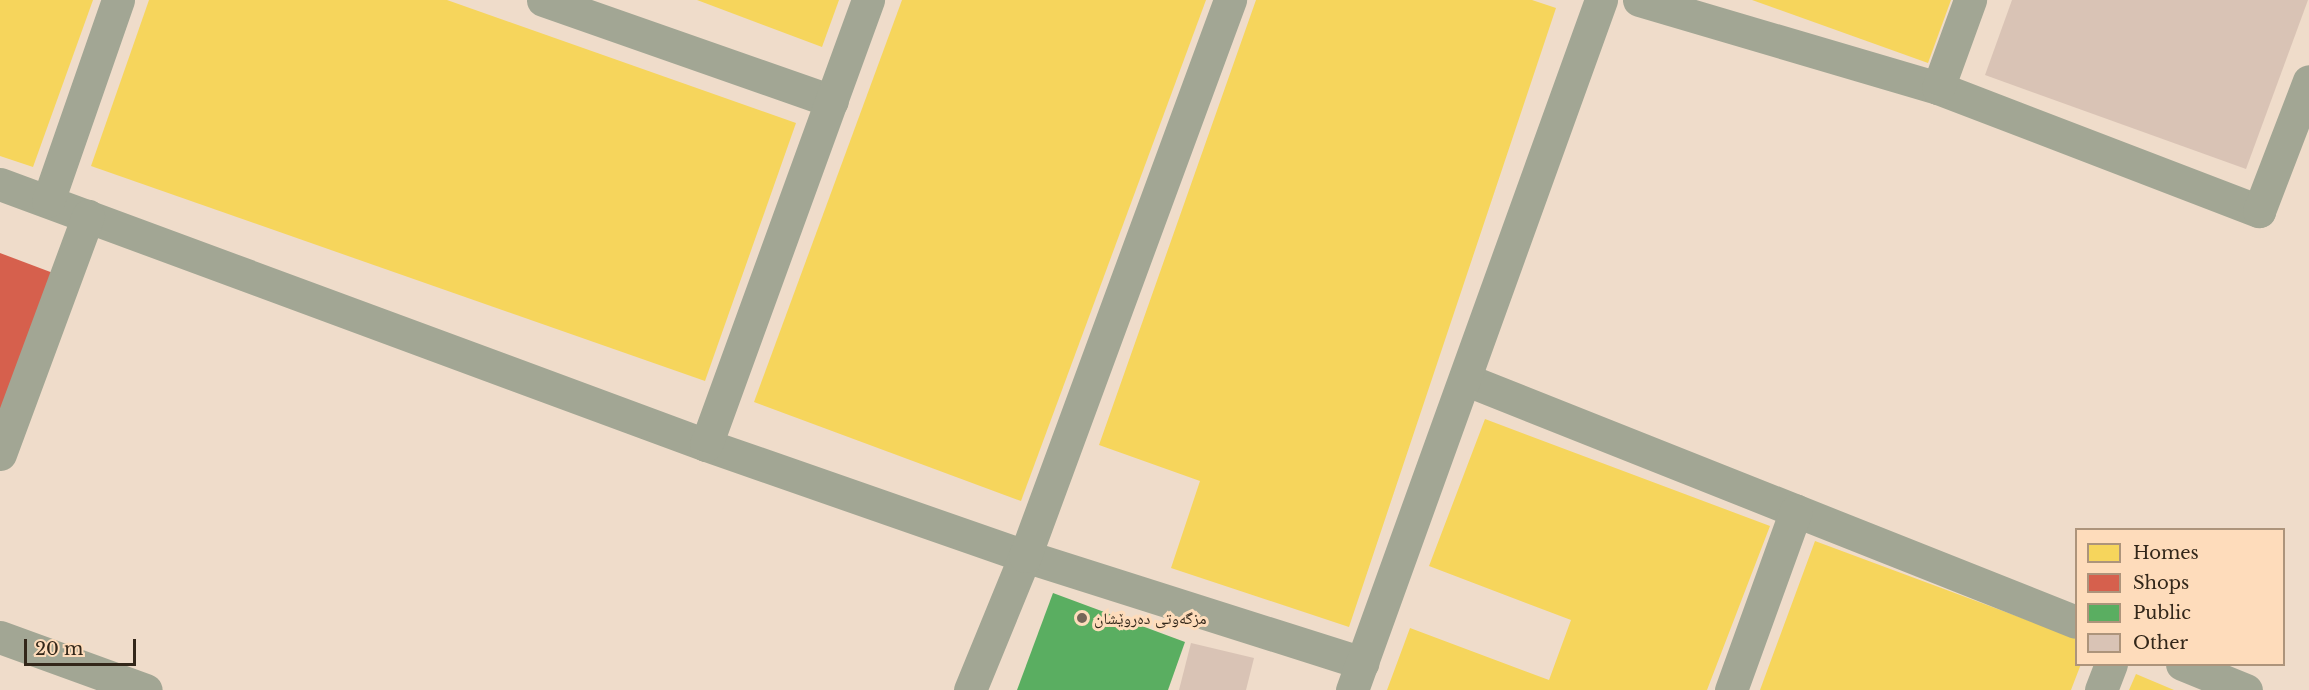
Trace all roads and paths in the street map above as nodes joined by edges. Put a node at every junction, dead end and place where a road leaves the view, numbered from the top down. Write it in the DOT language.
graph roads {
  1 [pos="118,0"];
  2 [pos="543,0"];
  3 [pos="868,0"];
  4 [pos="1230,0"];
  5 [pos="1601,0"];
  6 [pos="1639,0"];
  7 [pos="1970,0"];
  8 [pos="2309,81"];
  9 [pos="1938,88"];
  10 [pos="832,101"];
  11 [pos="0,184"];
  12 [pos="48,201"];
  13 [pos="88,216"];
  14 [pos="1467,380"];
  15 [pos="706,445"];
  16 [pos="0,454"];
  17 [pos="1796,510"];
  18 [pos="1025,556"];
  19 [pos="2075,622"];
  20 [pos="0,637"];
  21 [pos="2110,666"];
  22 [pos="2187,666"];
  23 [pos="1357,677"];
  24 [pos="146,690"];
  25 [pos="970,690"];
  26 [pos="1731,690"];
  27 [pos="2101,690"];
  28 [pos="2246,690"];
  1 -- 12 [label="street"];
  2 -- 10 [label="street"];
  3 -- 10 [label="street"];
  4 -- 18 [label="street"];
  5 -- 14 [label="street"];
  6 -- 9 [label="street"];
  7 -- 9 [label="street"];
  8 -- 9 [label="street"];
  10 -- 15 [label="street"];
  11 -- 12 [label="street"];
  12 -- 13 [label="street"];
  13 -- 15 [label="street"];
  13 -- 16 [label="street"];
  14 -- 17 [label="street"];
  14 -- 23 [label="street"];
  15 -- 18 [label="street"];
  17 -- 19 [label="street"];
  17 -- 26 [label="street"];
  18 -- 23 [label="street"];
  18 -- 25 [label="street"];
  20 -- 24 [label="street"];
  21 -- 27 [label="street"];
  22 -- 28 [label="street"];
}
